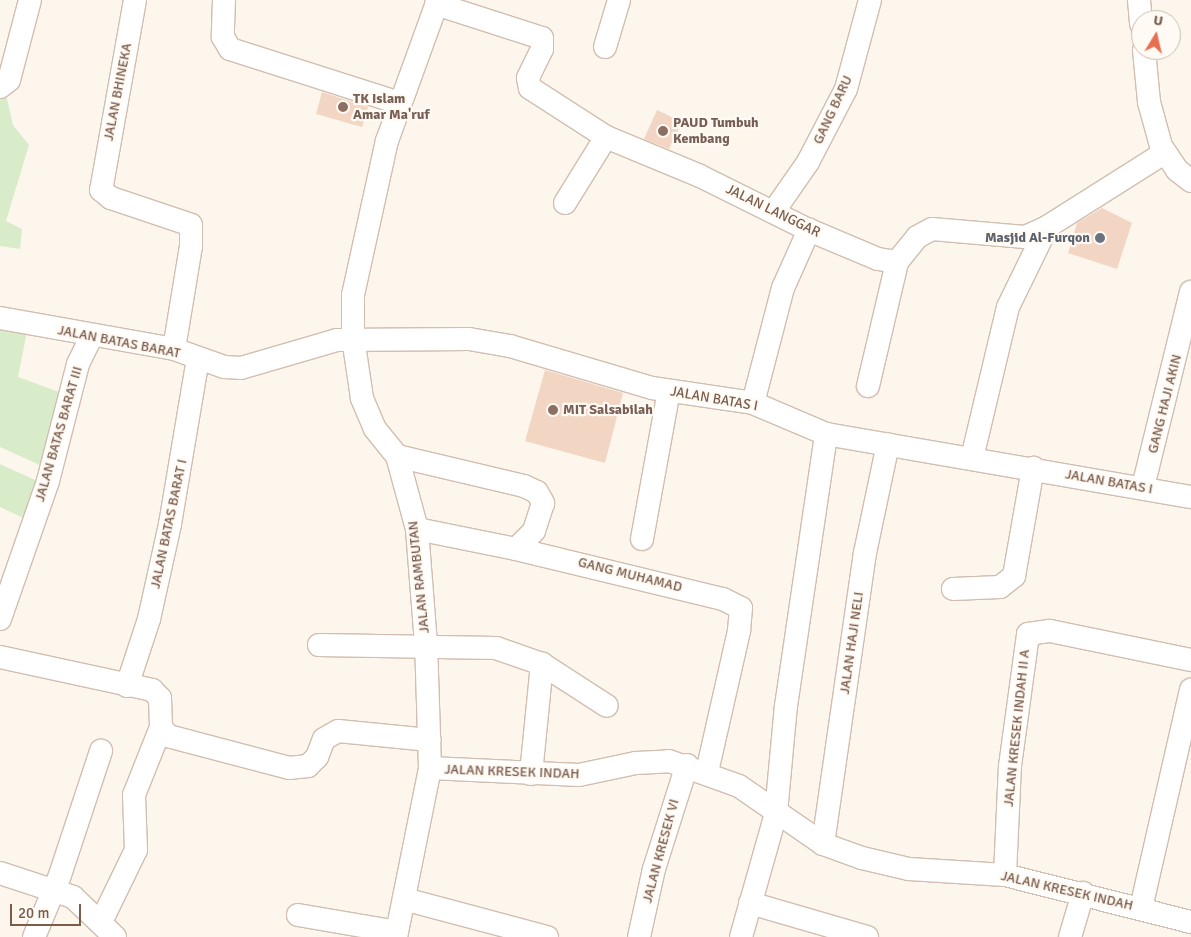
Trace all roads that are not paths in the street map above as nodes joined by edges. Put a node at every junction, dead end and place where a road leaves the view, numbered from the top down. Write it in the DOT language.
graph roads {
  1 [pos="29,0"];
  2 [pos="135,0"];
  3 [pos="224,0"];
  4 [pos="619,0"];
  5 [pos="870,0"];
  6 [pos="437,2"];
  7 [pos="605,47"];
  8 [pos="1145,60"];
  9 [pos="0,87"];
  10 [pos="399,103"];
  11 [pos="606,137"];
  12 [pos="1164,153"];
  13 [pos="1191,181"];
  14 [pos="565,203"];
  15 [pos="774,211"];
  16 [pos="1047,227"];
  17 [pos="809,230"];
  18 [pos="897,262"];
  19 [pos="1191,292"];
  20 [pos="0,318"];
  21 [pos="92,334"];
  22 [pos="353,338"];
  23 [pos="174,350"];
  24 [pos="198,358"];
  25 [pos="868,386"];
  26 [pos="669,391"];
  27 [pos="754,403"];
  28 [pos="826,434"];
  29 [pos="888,444"];
  30 [pos="397,456"];
  31 [pos="972,458"];
  32 [pos="1033,468"];
  33 [pos="1143,488"];
  34 [pos="1191,497"];
  35 [pos="417,530"];
  36 [pos="642,539"];
  37 [pos="516,549"];
  38 [pos="953,589"];
  39 [pos="741,608"];
  40 [pos="0,620"];
  41 [pos="426,644"];
  42 [pos="319,645"];
  43 [pos="0,656"];
  44 [pos="1191,660"];
  45 [pos="542,664"];
  46 [pos="127,686"];
  47 [pos="1191,690"];
  48 [pos="608,706"];
  49 [pos="161,728"];
  50 [pos="430,740"];
  51 [pos="101,751"];
  52 [pos="430,768"];
  53 [pos="697,768"];
  54 [pos="531,774"];
  55 [pos="776,813"];
  56 [pos="823,844"];
  57 [pos="0,873"];
  58 [pos="1006,875"];
  59 [pos="55,890"];
  60 [pos="1083,893"];
  61 [pos="404,899"];
  62 [pos="750,903"];
  63 [pos="1140,908"];
  64 [pos="298,914"];
  65 [pos="1178,926"];
  66 [pos="109,933"];
  67 [pos="396,935"];
  68 [pos="34,937"];
  69 [pos="547,937"];
  70 [pos="639,937"];
  71 [pos="741,937"];
  72 [pos="867,937"];
  73 [pos="1070,937"];
  1 -- 9 [label="street"];
  2 -- 23 [label="street, JALAN BHINEKA"];
  3 -- 10 [label="street"];
  4 -- 7 [label="street"];
  5 -- 15 [label="street, GANG BARU"];
  6 -- 10 [label="street, JALAN RAMBUTAN"];
  6 -- 11 [label="street, JALAN LANGGAR"];
  8 -- 12 [label="street"];
  10 -- 22 [label="street, JALAN RAMBUTAN"];
  11 -- 14 [label="street"];
  11 -- 15 [label="street, JALAN LANGGAR"];
  12 -- 13 [label="street"];
  12 -- 16 [label="street"];
  15 -- 17 [label="street, JALAN LANGGAR"];
  16 -- 18 [label="street"];
  16 -- 31 [label="street"];
  17 -- 18 [label="street, JALAN LANGGAR"];
  17 -- 27 [label="street"];
  18 -- 25 [label="street"];
  19 -- 33 [label="street, GANG HAJI AKIN"];
  20 -- 21 [label="street, JALAN BATAS BARAT"];
  21 -- 23 [label="street, JALAN BATAS BARAT"];
  21 -- 40 [label="street, JALAN BATAS BARAT III"];
  22 -- 24 [label="street, JALAN BATAS BARAT"];
  22 -- 26 [label="street, JALAN BATAS I"];
  22 -- 30 [label="street, JALAN RAMBUTAN"];
  23 -- 24 [label="street, JALAN BATAS BARAT"];
  24 -- 46 [label="street, JALAN BATAS BARAT I"];
  26 -- 27 [label="street, JALAN BATAS I"];
  26 -- 36 [label="street"];
  27 -- 28 [label="street, JALAN BATAS I"];
  28 -- 29 [label="street, JALAN BATAS I"];
  28 -- 55 [label="street"];
  29 -- 31 [label="street, JALAN BATAS I"];
  29 -- 56 [label="street, JALAN HAJI NELI"];
  30 -- 35 [label="street, JALAN RAMBUTAN"];
  30 -- 37 [label="street"];
  31 -- 32 [label="street, JALAN BATAS I"];
  32 -- 33 [label="street, JALAN BATAS I"];
  32 -- 38 [label="street"];
  33 -- 34 [label="street, JALAN BATAS I"];
  35 -- 37 [label="street, GANG MUHAMAD"];
  35 -- 41 [label="street, JALAN RAMBUTAN"];
  37 -- 39 [label="street, GANG MUHAMAD"];
  39 -- 53 [label="street, JALAN KRESEK VI"];
  41 -- 42 [label="street"];
  41 -- 45 [label="street"];
  41 -- 50 [label="street, JALAN RAMBUTAN"];
  43 -- 46 [label="street"];
  44 -- 58 [label="street, JALAN KRESEK INDAH II A"];
  45 -- 48 [label="street"];
  45 -- 54 [label="street"];
  46 -- 49 [label="street"];
  47 -- 63 [label="street"];
  49 -- 50 [label="street"];
  49 -- 66 [label="street"];
  50 -- 52 [label="street, JALAN RAMBUTAN"];
  51 -- 59 [label="street"];
  52 -- 54 [label="street, JALAN KRESEK INDAH"];
  52 -- 61 [label="street, JALAN RAMBUTAN"];
  53 -- 54 [label="street, JALAN KRESEK INDAH"];
  53 -- 55 [label="street, JALAN KRESEK INDAH"];
  53 -- 70 [label="street, JALAN KRESEK VI"];
  55 -- 56 [label="street, JALAN KRESEK INDAH"];
  55 -- 62 [label="street"];
  56 -- 58 [label="street, JALAN KRESEK INDAH"];
  57 -- 59 [label="street"];
  58 -- 60 [label="street, JALAN KRESEK INDAH"];
  59 -- 66 [label="street"];
  59 -- 68 [label="street"];
  60 -- 63 [label="street, JALAN KRESEK INDAH"];
  60 -- 73 [label="street"];
  61 -- 67 [label="street, JALAN RAMBUTAN"];
  61 -- 69 [label="street"];
  62 -- 71 [label="street"];
  62 -- 72 [label="street"];
  63 -- 65 [label="street, JALAN KRESEK INDAH"];
  64 -- 67 [label="street"];
}
